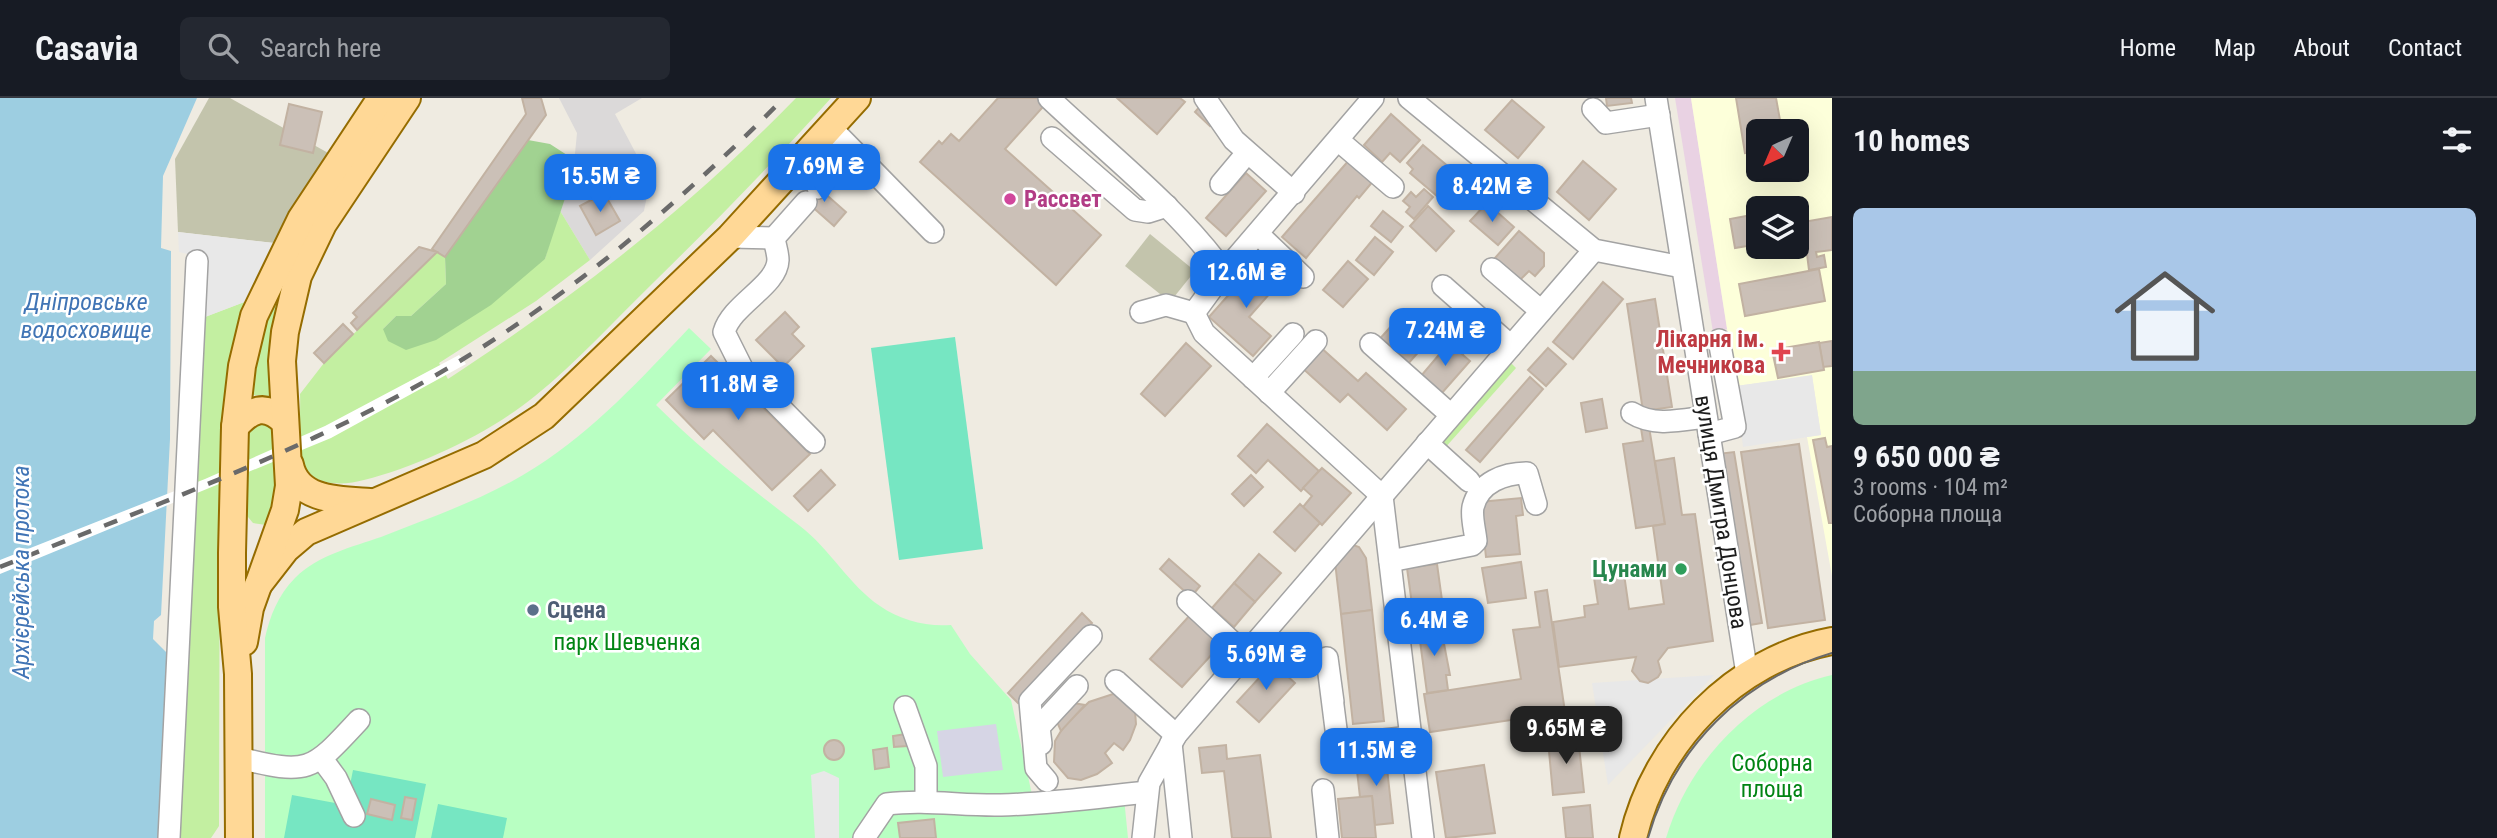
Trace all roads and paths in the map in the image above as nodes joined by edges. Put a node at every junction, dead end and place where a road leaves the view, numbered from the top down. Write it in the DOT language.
graph roads {
  1 [pos="381,98"];
  2 [pos="407,98"];
  3 [pos="857,98"];
  4 [pos="1205,98"];
  5 [pos="1373,98"];
  6 [pos="1409,98"];
  7 [pos="1049,99"];
  8 [pos="1657,106"];
  9 [pos="1593,109"];
  10 [pos="825,132"];
  11 [pos="1052,138"];
  12 [pos="1338,140"];
  13 [pos="1247,153"];
  14 [pos="1221,184"];
  15 [pos="1393,187"];
  16 [pos="1294,193"];
  17 [pos="1167,206"];
  18 [pos="933,232"];
  19 [pos="1258,234"];
  20 [pos="730,237"];
  21 [pos="774,238"];
  22 [pos="1594,250"];
  23 [pos="197,261"];
  24 [pos="1682,267"];
  25 [pos="1492,269"];
  26 [pos="1224,272"];
  27 [pos="1303,277"];
  28 [pos="1443,286"];
  29 [pos="1541,311"];
  30 [pos="1141,312"];
  31 [pos="1194,313"];
  32 [pos="1293,334"];
  33 [pos="1719,340"];
  34 [pos="1316,341"];
  35 [pos="1371,344"];
  36 [pos="1511,346"];
  37 [pos="1253,378"];
  38 [pos="1269,393"];
  39 [pos="1632,413"];
  40 [pos="1451,415"];
  41 [pos="284,421"];
  42 [pos="1707,425"];
  43 [pos="235,428"];
  44 [pos="814,442"];
  45 [pos="1427,443"];
  46 [pos="289,465"];
  47 [pos="1469,481"];
  48 [pos="1382,496"];
  49 [pos="370,502"];
  50 [pos="1536,504"];
  51 [pos="233,512"];
  52 [pos="306,532"];
  53 [pos="276,538"];
  54 [pos="1390,561"];
  55 [pos="258,585"];
  56 [pos="1188,601"];
  57 [pos="1091,636"];
  58 [pos="1832,641"];
  59 [pos="1245,654"];
  60 [pos="238,674"];
  61 [pos="1747,674"];
  62 [pos="1116,681"];
  63 [pos="1077,685"];
  64 [pos="1333,702"];
  65 [pos="905,708"];
  66 [pos="359,720"];
  67 [pos="1410,737"];
  68 [pos="1174,739"];
  69 [pos="239,758"];
  70 [pos="322,759"];
  71 [pos="1098,783"];
  72 [pos="1049,790"];
  73 [pos="1323,790"];
  74 [pos="1147,792"];
  75 [pos="926,802"];
  76 [pos="354,816"];
  77 [pos="241,834"];
  78 [pos="169,838"];
  79 [pos="864,838"];
  80 [pos="1143,838"];
  81 [pos="1181,838"];
  82 [pos="1328,838"];
  83 [pos="1423,838"];
  84 [pos="1633,838"];
  1 -- 43 [label="main road"];
  2 -- 41 [label="main road"];
  3 -- 10 [label="main road"];
  4 -- 13 [label="street"];
  5 -- 12 [label="street"];
  6 -- 22 [label="street"];
  7 -- 17 [label="street"];
  8 -- 9 [label="street"];
  8 -- 24 [label="street, вулиця Дмитра Донцова"];
  10 -- 18 [label="street"];
  10 -- 20 [label="main road"];
  10 -- 21 [label="street"];
  11 -- 17 [label="street"];
  12 -- 15 [label="street"];
  12 -- 16 [label="street"];
  13 -- 14 [label="street"];
  13 -- 16 [label="street"];
  16 -- 19 [label="street"];
  17 -- 26 [label="street"];
  19 -- 26 [label="street"];
  19 -- 27 [label="street"];
  20 -- 21 [label="street"];
  20 -- 49 [label="main road"];
  21 -- 44 [label="street"];
  22 -- 24 [label="street"];
  22 -- 29 [label="street"];
  23 -- 78 [label="street"];
  24 -- 42 [label="street, вулиця Дмитра Донцова"];
  25 -- 29 [label="street"];
  26 -- 31 [label="street"];
  28 -- 36 [label="street"];
  29 -- 36 [label="street"];
  30 -- 31 [label="street"];
  31 -- 37 [label="street"];
  32 -- 37 [label="street"];
  33 -- 42 [label="street"];
  34 -- 38 [label="street"];
  35 -- 40 [label="street"];
  36 -- 40 [label="street"];
  37 -- 38 [label="street"];
  38 -- 48 [label="street"];
  39 -- 42 [label="street"];
  40 -- 45 [label="street"];
  41 -- 43 [label="main road"];
  41 -- 46 [label="main road"];
  42 -- 61 [label="street, вулиця Дмитра Донцова"];
  43 -- 51 [label="main road"];
  45 -- 47 [label="street"];
  45 -- 48 [label="street"];
  46 -- 49 [label="main road"];
  46 -- 53 [label="main road"];
  48 -- 54 [label="street"];
  48 -- 59 [label="street"];
  49 -- 52 [label="main road"];
  50 -- 54 [label="street"];
  51 -- 53 [label="main road"];
  51 -- 60 [label="main road"];
  52 -- 53 [label="main road"];
  52 -- 55 [label="main road"];
  53 -- 55 [label="main road"];
  54 -- 67 [label="street"];
  55 -- 60 [label="main road"];
  56 -- 59 [label="street"];
  57 -- 72 [label="street"];
  58 -- 61 [label="main road"];
  59 -- 68 [label="street"];
  60 -- 69 [label="main road"];
  61 -- 84 [label="main road"];
  62 -- 68 [label="street"];
  63 -- 72 [label="street"];
  64 -- 67 [label="street"];
  65 -- 75 [label="street"];
  66 -- 70 [label="street"];
  67 -- 83 [label="street"];
  68 -- 74 [label="street"];
  68 -- 81 [label="street"];
  69 -- 70 [label="street"];
  69 -- 77 [label="main road"];
  70 -- 76 [label="street"];
  71 -- 72 [label="street"];
  72 -- 74 [label="street"];
  72 -- 75 [label="street"];
  73 -- 82 [label="street"];
  74 -- 80 [label="street"];
  75 -- 79 [label="street"];
}
